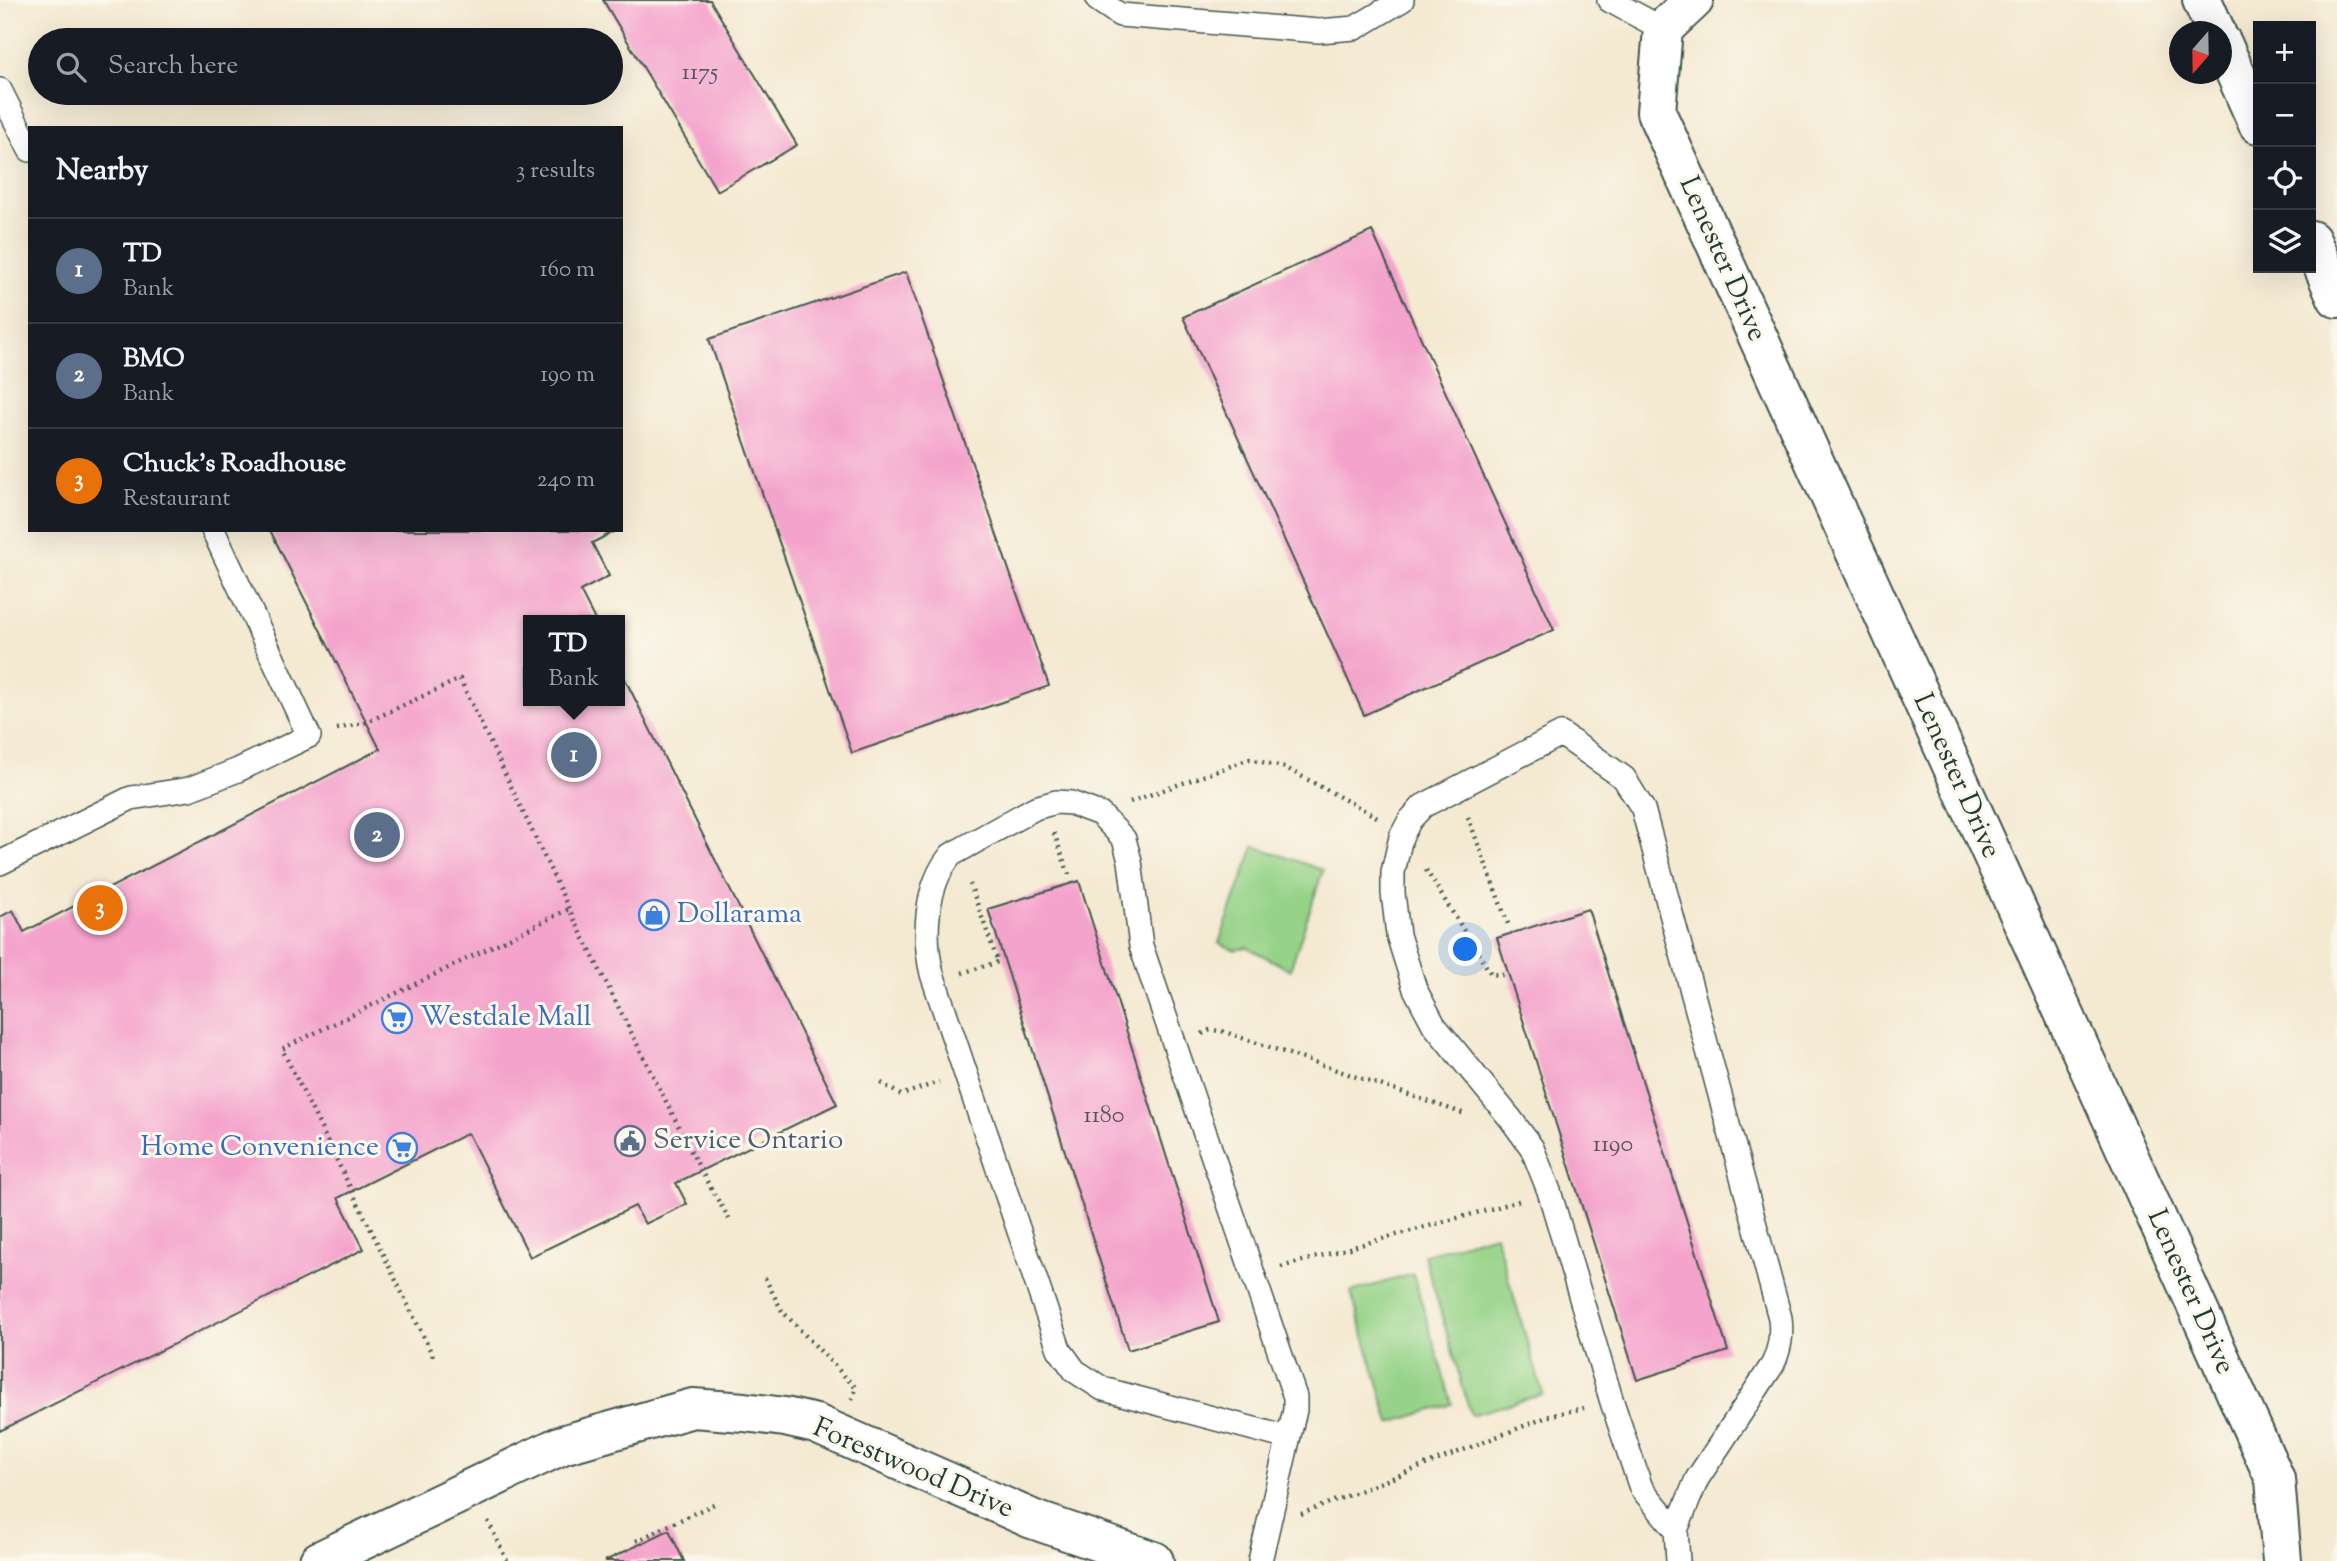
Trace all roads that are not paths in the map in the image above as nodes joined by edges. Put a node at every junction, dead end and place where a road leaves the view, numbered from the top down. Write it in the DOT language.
graph roads {
  1 [pos="1098,0"];
  2 [pos="1402,0"];
  3 [pos="1609,0"];
  4 [pos="1694,0"];
  5 [pos="2202,0"];
  6 [pos="2211,21"];
  7 [pos="1663,29"];
  8 [pos="2232,67"];
  9 [pos="0,90"];
  10 [pos="2253,113"];
  11 [pos="28,146"];
  12 [pos="2316,251"];
  13 [pos="2337,298"];
  14 [pos="214,532"];
  15 [pos="0,863"];
  16 [pos="1289,1438"];
  17 [pos="1676,1530"];
  18 [pos="319,1561"];
  19 [pos="1154,1561"];
  20 [pos="1260,1561"];
  21 [pos="1678,1561"];
  22 [pos="2282,1561"];
  1 -- 2 [label="lane"];
  3 -- 7 [label="lane"];
  4 -- 7 [label="street"];
  5 -- 6 [label="street"];
  7 -- 22 [label="street, Lenester Drive"];
  8 -- 10 [label="street"];
  9 -- 11 [label="lane"];
  12 -- 13 [label="street"];
  14 -- 15 [label="lane"];
  16 -- 16 [label="lane"];
  16 -- 20 [label="lane"];
  17 -- 17 [label="lane"];
  17 -- 21 [label="lane"];
  18 -- 19 [label="street, Forestwood Drive"];
}
